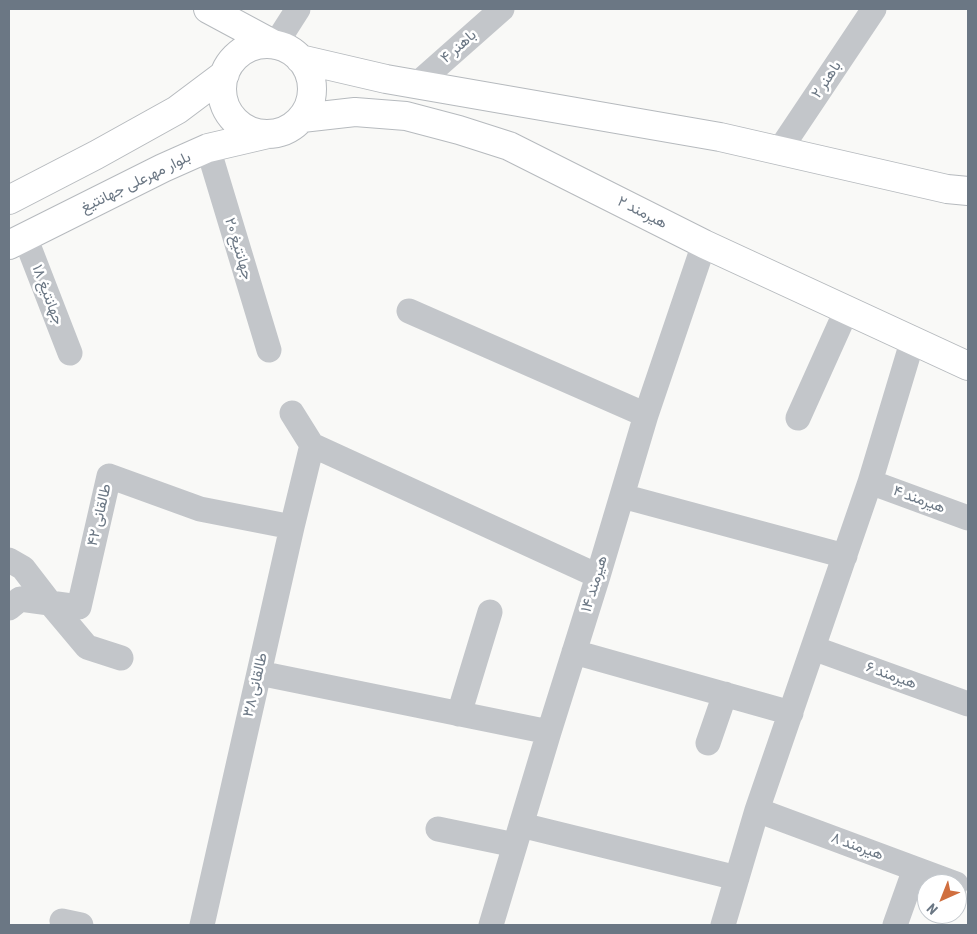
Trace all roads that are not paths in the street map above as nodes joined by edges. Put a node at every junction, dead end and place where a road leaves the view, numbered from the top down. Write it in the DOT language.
graph roads {
  1 [pos="204,9"];
  2 [pos="208,9"];
  3 [pos="298,9"];
  4 [pos="502,9"];
  5 [pos="874,9"];
  6 [pos="275,45"];
  7 [pos="300,59"];
  8 [pos="231,65"];
  9 [pos="416,85"];
  10 [pos="302,118"];
  11 [pos="268,134"];
  12 [pos="208,148"];
  13 [pos="779,151"];
  14 [pos="968,191"];
  15 [pos="10,197"];
  16 [pos="17,241"];
  17 [pos="704,244"];
  18 [pos="847,309"];
  19 [pos="409,311"];
  20 [pos="913,339"];
  21 [pos="269,350"];
  22 [pos="70,352"];
  23 [pos="968,366"];
  24 [pos="292,413"];
  25 [pos="646,415"];
  26 [pos="798,418"];
  27 [pos="312,445"];
  28 [pos="870,482"];
  29 [pos="622,496"];
  30 [pos="968,518"];
  31 [pos="292,527"];
  32 [pos="845,556"];
  33 [pos="9,560"];
  34 [pos="598,576"];
  35 [pos="50,603"];
  36 [pos="9,608"];
  37 [pos="490,612"];
  38 [pos="813,648"];
  39 [pos="574,652"];
  40 [pos="121,658"];
  41 [pos="259,673"];
  42 [pos="725,694"];
  43 [pos="968,704"];
  44 [pos="791,713"];
  45 [pos="459,714"];
  46 [pos="549,732"];
  47 [pos="708,743"];
  48 [pos="758,810"];
  49 [pos="438,829"];
  50 [pos="518,835"];
  51 [pos="914,869"];
  52 [pos="928,874"];
  53 [pos="737,878"];
  54 [pos="202,925"];
  55 [pos="491,925"];
  56 [pos="722,925"];
  57 [pos="894,925"];
  1 -- 8 [label="main road"];
  2 -- 6 [label="main road"];
  3 -- 6 [label="street"];
  4 -- 9 [label="street, باهنر ۴"];
  5 -- 13 [label="street, باهنر ۲"];
  6 -- 7 [label="main road"];
  6 -- 8 [label="main road"];
  7 -- 9 [label="main road"];
  7 -- 10 [label="main road"];
  8 -- 11 [label="main road"];
  8 -- 15 [label="main road"];
  9 -- 13 [label="main road"];
  10 -- 11 [label="main road"];
  10 -- 17 [label="main road, هیرمند ۲"];
  11 -- 12 [label="main road, بلوار مهرعلی جهانتیغ"];
  12 -- 16 [label="main road, بلوار مهرعلی جهانتیغ"];
  12 -- 21 [label="street, جهانتیغ ۲۰"];
  13 -- 14 [label="main road"];
  16 -- 22 [label="street, جهانتیغ ۱۸"];
  17 -- 18 [label="main road, هیرمند ۲"];
  17 -- 25 [label="street, هیرمند ۱۴"];
  18 -- 20 [label="main road, هیرمند ۲"];
  18 -- 26 [label="street"];
  19 -- 25 [label="street"];
  20 -- 23 [label="main road, هیرمند ۲"];
  20 -- 28 [label="street"];
  24 -- 27 [label="street"];
  25 -- 29 [label="street, هیرمند ۱۴"];
  27 -- 31 [label="street, طالقانی ۳۸"];
  27 -- 34 [label="street"];
  28 -- 30 [label="street, هیرمند ۴"];
  28 -- 32 [label="street"];
  29 -- 32 [label="street"];
  29 -- 34 [label="street, هیرمند ۱۴"];
  31 -- 35 [label="street, طالقانی ۴۲"];
  31 -- 41 [label="street, طالقانی ۳۸"];
  32 -- 38 [label="street"];
  33 -- 35 [label="street"];
  34 -- 39 [label="street, هیرمند ۱۴"];
  35 -- 36 [label="street, طالقانی ۴۲"];
  35 -- 40 [label="street"];
  37 -- 45 [label="street"];
  38 -- 43 [label="street, هیرمند ۶"];
  38 -- 44 [label="street"];
  39 -- 42 [label="street"];
  39 -- 46 [label="street, هیرمند ۱۴"];
  41 -- 45 [label="street"];
  41 -- 54 [label="street, طالقانی ۳۸"];
  42 -- 44 [label="street"];
  42 -- 47 [label="street"];
  44 -- 48 [label="street"];
  45 -- 46 [label="street"];
  46 -- 50 [label="street, هیرمند ۱۴"];
  48 -- 51 [label="street, هیرمند ۸"];
  48 -- 53 [label="street"];
  49 -- 50 [label="street"];
  50 -- 53 [label="street"];
  50 -- 55 [label="street, هیرمند ۱۴"];
  51 -- 52 [label="street, هیرمند ۸"];
  51 -- 57 [label="street"];
  53 -- 56 [label="street"];
}
